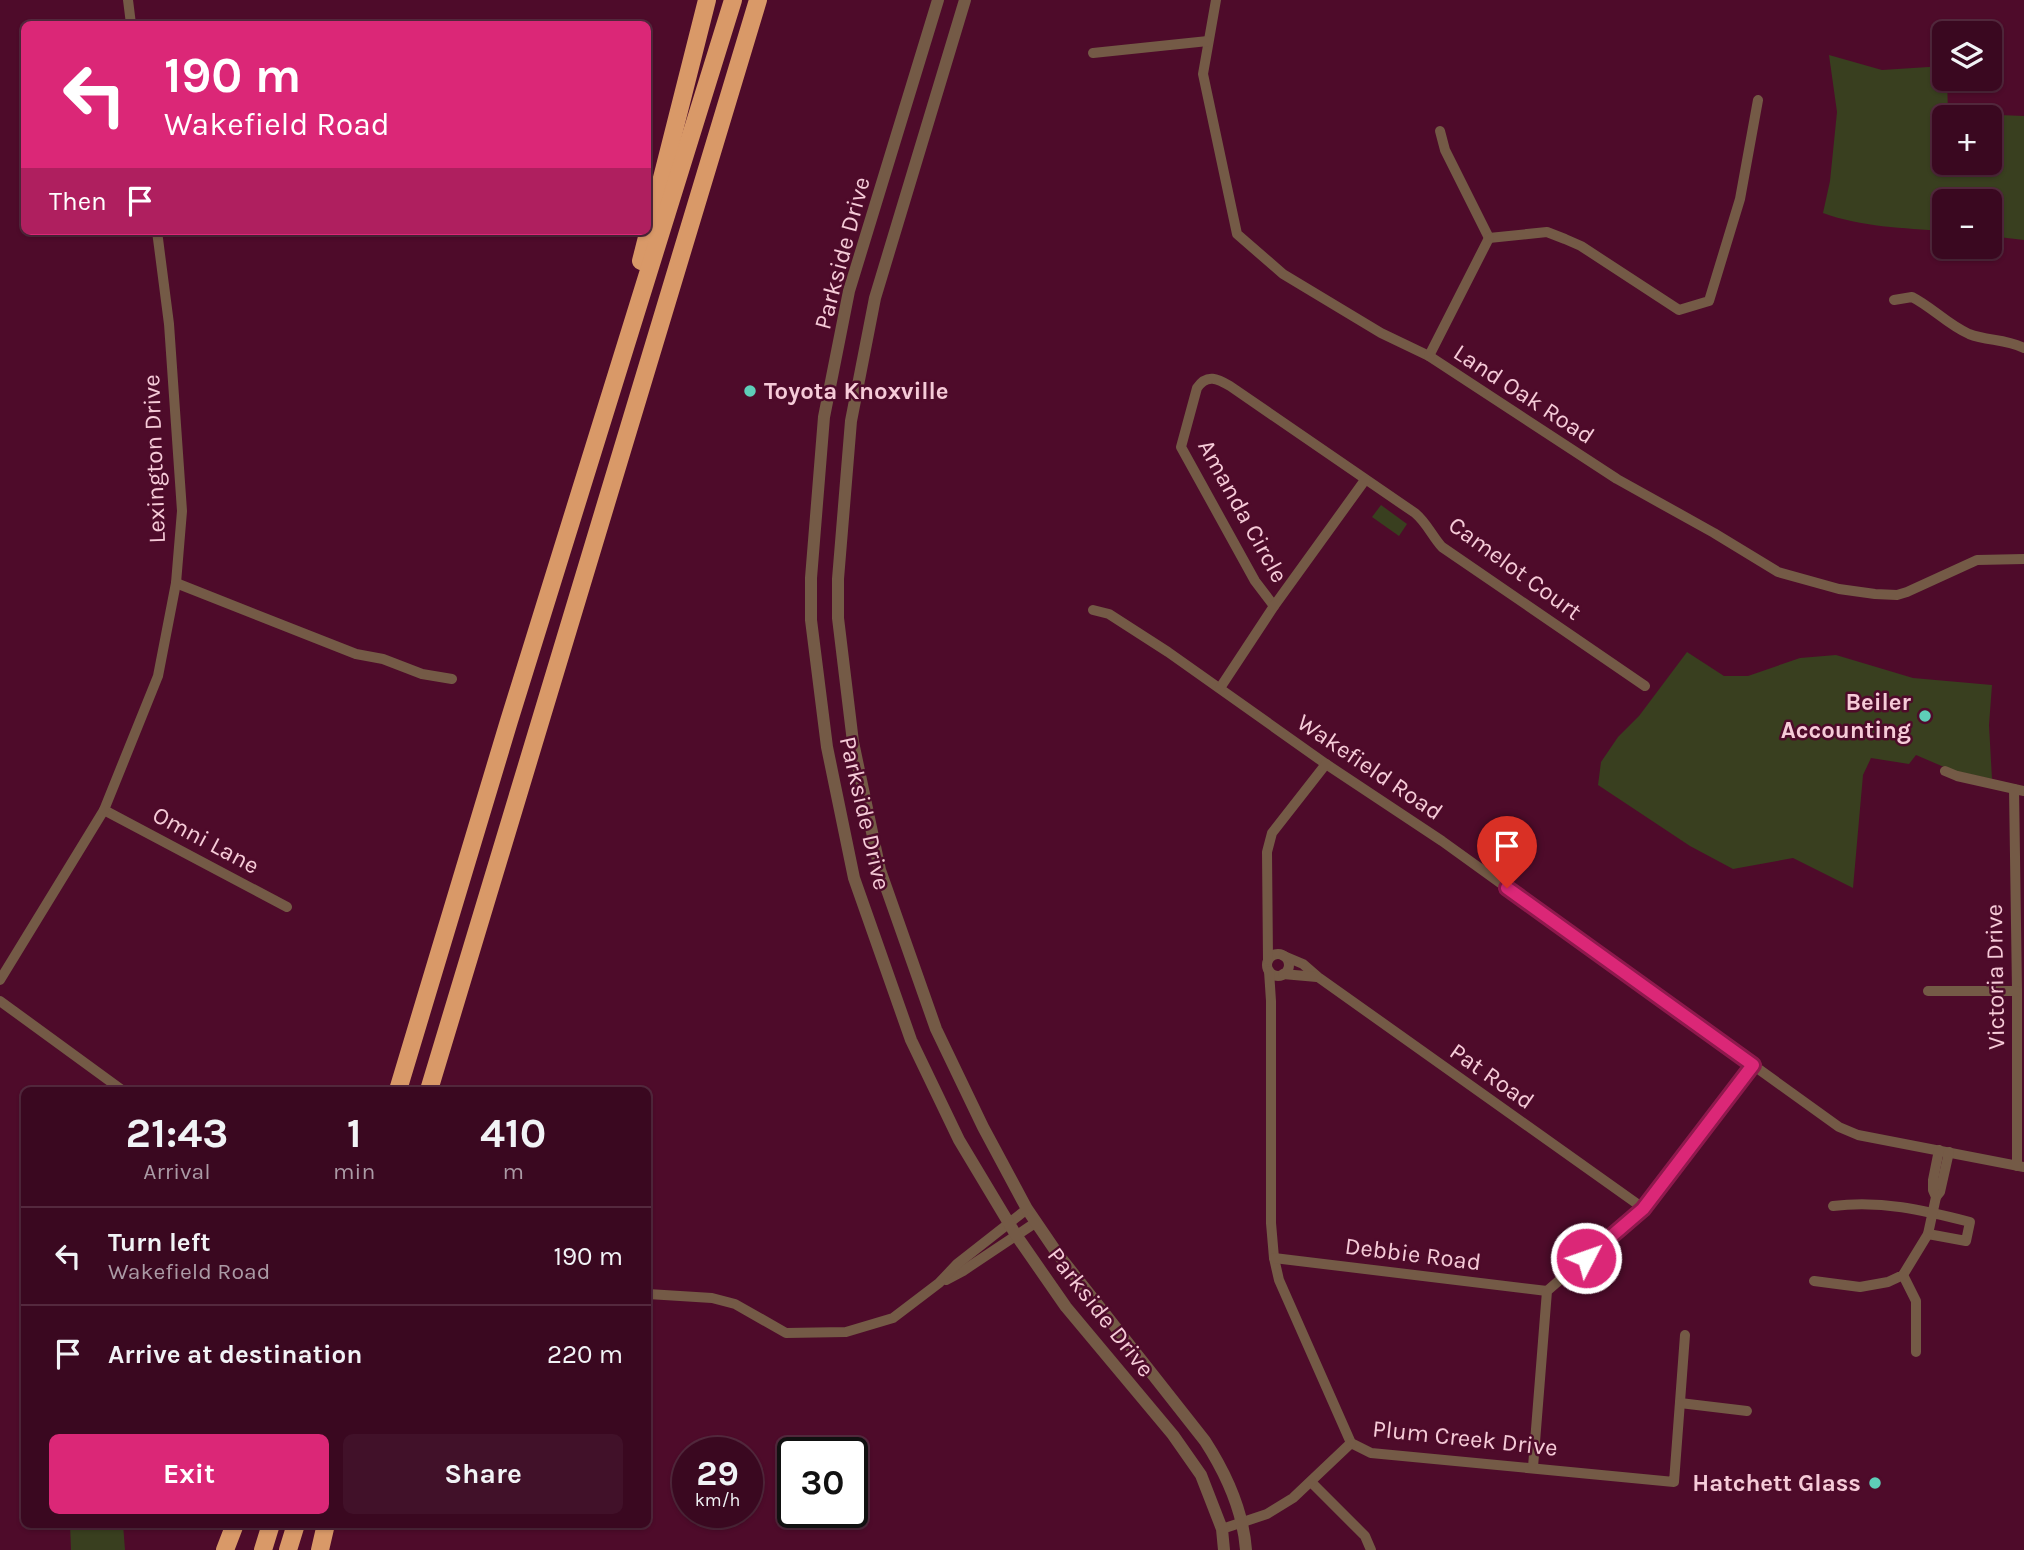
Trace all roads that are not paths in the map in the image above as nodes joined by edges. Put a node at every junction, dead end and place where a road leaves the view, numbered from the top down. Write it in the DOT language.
graph roads {
  1 [pos="128,0"];
  2 [pos="707,0"];
  3 [pos="733,0"];
  4 [pos="758,0"];
  5 [pos="937,0"];
  6 [pos="965,0"];
  7 [pos="1216,0"];
  8 [pos="131,21"];
  9 [pos="1208,41"];
  10 [pos="1093,53"];
  11 [pos="1758,100"];
  12 [pos="1440,131"];
  13 [pos="651,222"];
  14 [pos="158,235"];
  15 [pos="648,235"];
  16 [pos="1489,238"];
  17 [pos="1894,300"];
  18 [pos="2024,348"];
  19 [pos="1429,356"];
  20 [pos="594,447"];
  21 [pos="1365,480"];
  22 [pos="2024,559"];
  23 [pos="176,583"];
  24 [pos="1274,606"];
  25 [pos="1093,610"];
  26 [pos="452,680"];
  27 [pos="1645,686"];
  28 [pos="1220,688"];
  29 [pos="1326,764"];
  30 [pos="1945,771"];
  31 [pos="2019,790"];
  32 [pos="104,810"];
  33 [pos="287,906"];
  34 [pos="1269,934"];
  35 [pos="1282,955"];
  36 [pos="1268,965"];
  37 [pos="1281,975"];
  38 [pos="1318,977"];
  39 [pos="0,980"];
  40 [pos="1928,990"];
  41 [pos="2017,991"];
  42 [pos="0,1001"];
  43 [pos="1271,1001"];
  44 [pos="1753,1065"];
  45 [pos="118,1087"];
  46 [pos="399,1087"];
  47 [pos="430,1087"];
  48 [pos="1944,1151"];
  49 [pos="2020,1166"];
  50 [pos="1833,1206"];
  51 [pos="1027,1209"];
  52 [pos="1643,1209"];
  53 [pos="1933,1213"];
  54 [pos="1009,1223"];
  55 [pos="1035,1223"];
  56 [pos="1928,1234"];
  57 [pos="1017,1235"];
  58 [pos="1274,1258"];
  59 [pos="1903,1275"];
  60 [pos="1814,1282"];
  61 [pos="939,1283"];
  62 [pos="1547,1291"];
  63 [pos="651,1294"];
  64 [pos="1685,1335"];
  65 [pos="1916,1352"];
  66 [pos="1680,1403"];
  67 [pos="1747,1411"];
  68 [pos="1351,1443"];
  69 [pos="1533,1466"];
  70 [pos="1312,1483"];
  71 [pos="1242,1523"];
  72 [pos="233,1528"];
  73 [pos="270,1528"];
  74 [pos="295,1528"];
  75 [pos="325,1528"];
  76 [pos="1222,1529"];
  77 [pos="225,1550"];
  78 [pos="263,1550"];
  79 [pos="288,1550"];
  80 [pos="320,1550"];
  81 [pos="1224,1550"];
  82 [pos="1246,1550"];
  83 [pos="1371,1550"];
  1 -- 8 [label="street"];
  2 -- 13 [label="highway"];
  3 -- 20 [label="highway"];
  4 -- 47 [label="highway"];
  5 -- 54 [label="street, Parkside Drive"];
  6 -- 51 [label="street, Parkside Drive"];
  7 -- 9 [label="street, Land Oak Road"];
  9 -- 10 [label="street"];
  9 -- 19 [label="street, Land Oak Road"];
  11 -- 16 [label="street"];
  12 -- 16 [label="street"];
  14 -- 23 [label="street, Lexington Drive"];
  15 -- 20 [label="highway"];
  16 -- 19 [label="street"];
  17 -- 18 [label="street"];
  19 -- 22 [label="street, Land Oak Road"];
  20 -- 46 [label="highway"];
  21 -- 24 [label="street"];
  21 -- 24 [label="street, Amanda Circle"];
  21 -- 27 [label="street, Camelot Court"];
  23 -- 26 [label="street"];
  23 -- 32 [label="street, Lexington Drive"];
  24 -- 28 [label="street"];
  25 -- 28 [label="street, Wakefield Road"];
  28 -- 29 [label="street, Wakefield Road"];
  29 -- 34 [label="street, Plum Creek Drive"];
  29 -- 44 [label="street, Wakefield Road"];
  30 -- 31 [label="street"];
  31 -- 41 [label="street, Victoria Drive"];
  32 -- 33 [label="street, Omni Lane"];
  32 -- 39 [label="street, Lexington Drive"];
  34 -- 35 [label="street, Plum Creek Drive"];
  34 -- 36 [label="street, Plum Creek Drive"];
  35 -- 36 [label="street"];
  35 -- 37 [label="street, Plum Creek Drive"];
  35 -- 38 [label="street, Pat Road"];
  36 -- 37 [label="street"];
  36 -- 43 [label="street, Plum Creek Drive"];
  37 -- 38 [label="street"];
  37 -- 43 [label="street, Plum Creek Drive"];
  38 -- 52 [label="street, Pat Road"];
  40 -- 41 [label="street"];
  41 -- 49 [label="street, Victoria Drive"];
  42 -- 45 [label="street"];
  43 -- 58 [label="street, Plum Creek Drive"];
  44 -- 48 [label="street, Wakefield Road"];
  44 -- 52 [label="street"];
  48 -- 49 [label="street, Wakefield Road"];
  48 -- 53 [label="street"];
  50 -- 53 [label="street"];
  51 -- 54 [label="street"];
  51 -- 55 [label="street, Parkside Drive"];
  52 -- 62 [label="street"];
  53 -- 56 [label="street"];
  53 -- 56 [label="street"];
  54 -- 57 [label="street, Parkside Drive"];
  54 -- 61 [label="street"];
  55 -- 57 [label="street"];
  55 -- 71 [label="street, Parkside Drive"];
  56 -- 59 [label="street"];
  57 -- 61 [label="street"];
  57 -- 76 [label="street, Parkside Drive"];
  58 -- 62 [label="street, Debbie Road"];
  58 -- 68 [label="street, Plum Creek Drive"];
  59 -- 60 [label="street"];
  59 -- 65 [label="street"];
  61 -- 63 [label="street"];
  62 -- 69 [label="street"];
  64 -- 66 [label="street, Plum Creek Drive"];
  66 -- 67 [label="street"];
  66 -- 69 [label="street, Plum Creek Drive"];
  68 -- 69 [label="street, Plum Creek Drive"];
  68 -- 70 [label="street"];
  70 -- 71 [label="street"];
  70 -- 83 [label="street"];
  71 -- 76 [label="street"];
  71 -- 82 [label="street, Parkside Drive"];
  72 -- 77 [label="highway"];
  73 -- 78 [label="highway"];
  74 -- 79 [label="highway"];
  75 -- 80 [label="highway"];
  76 -- 81 [label="street, Parkside Drive"];
}
